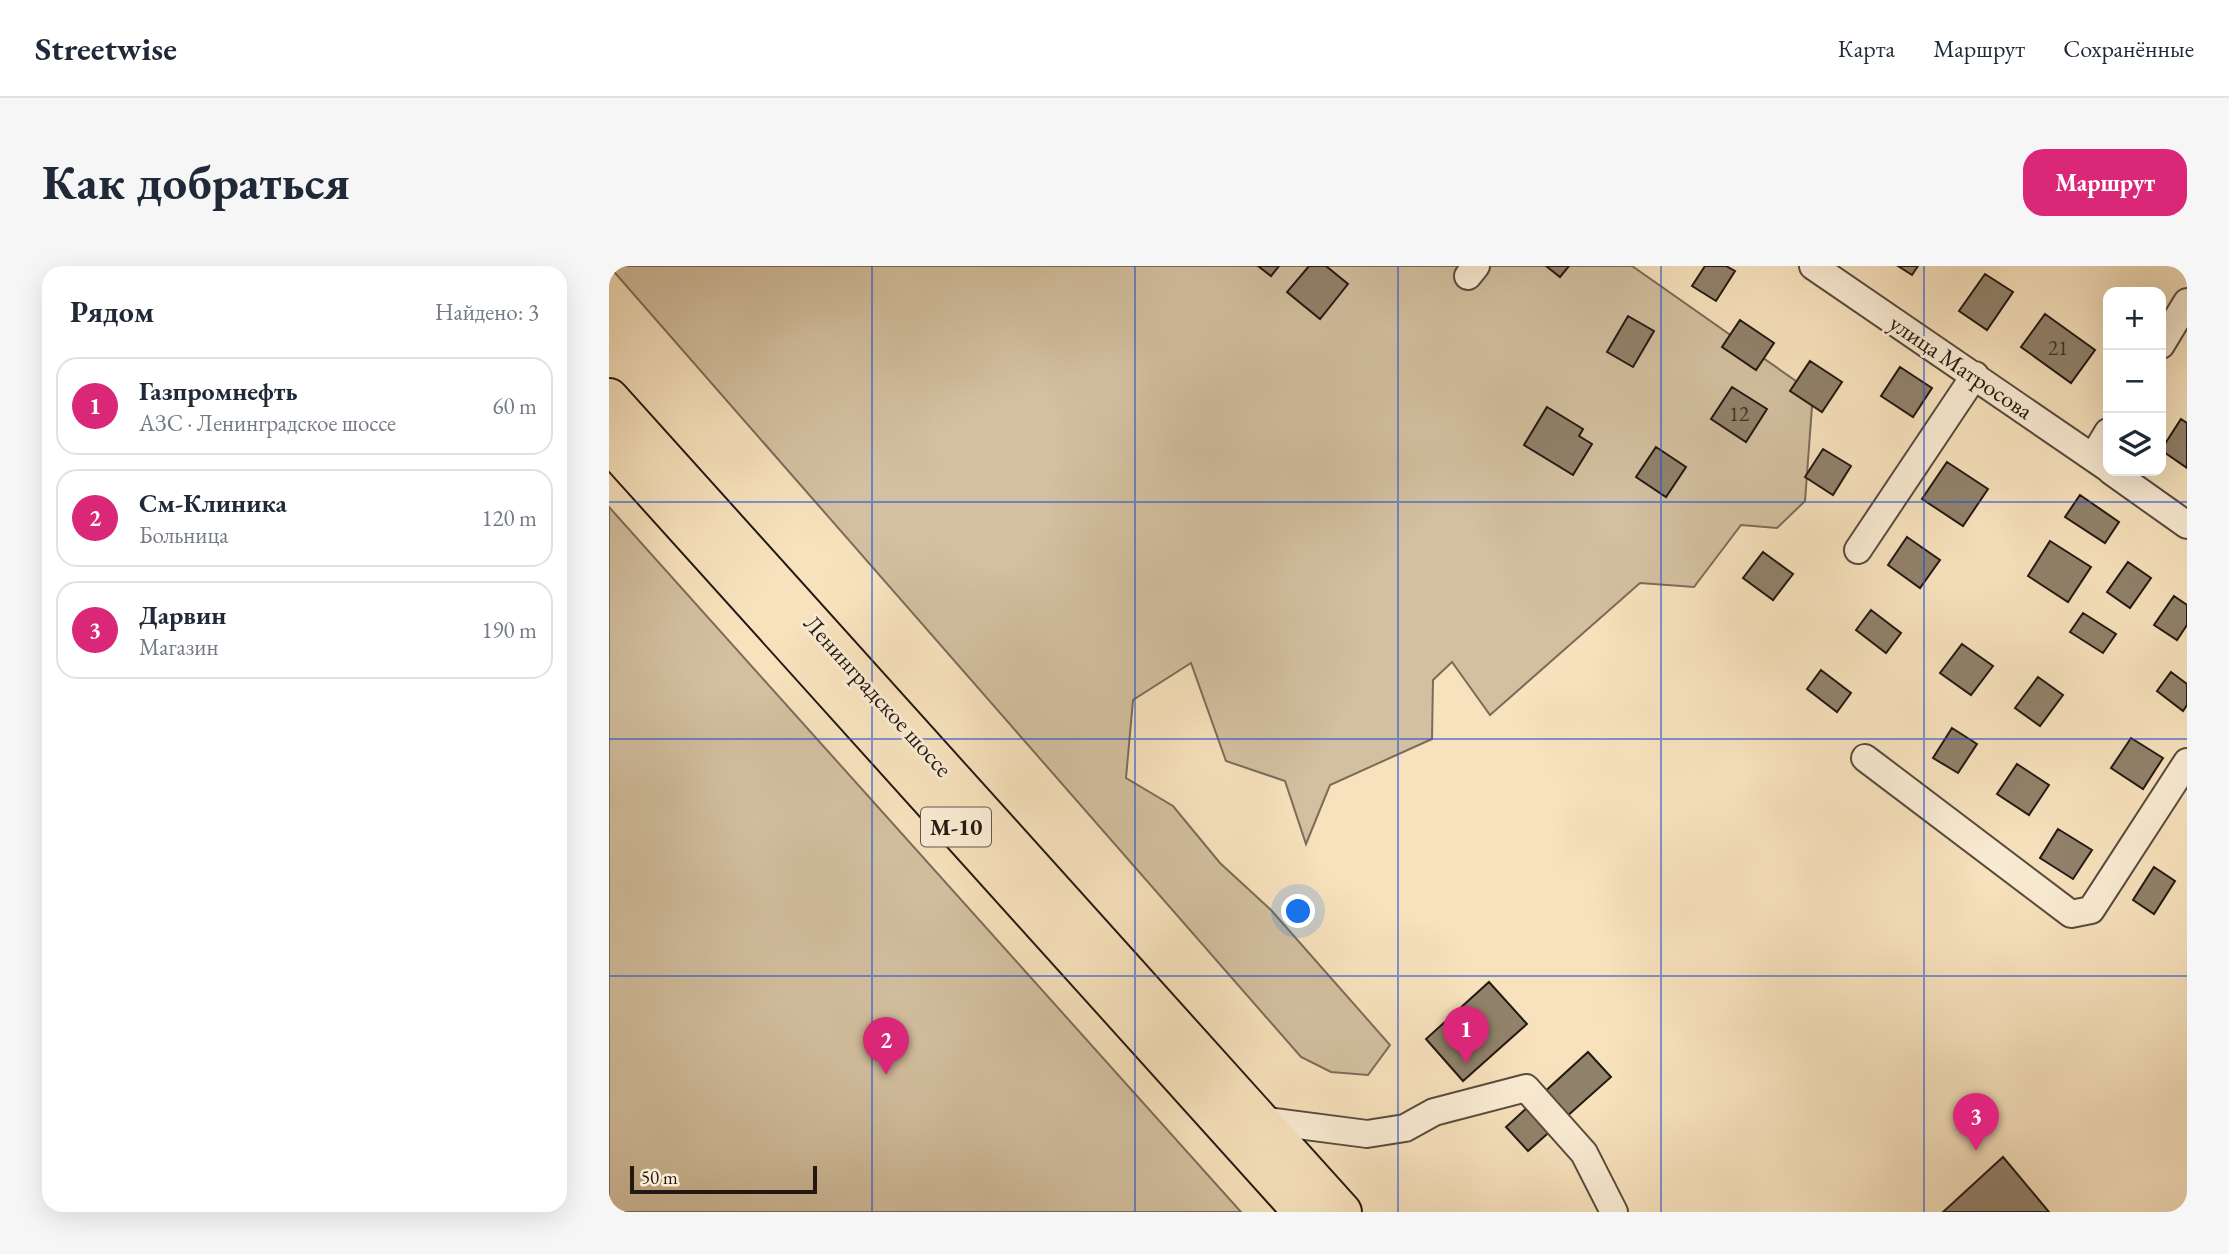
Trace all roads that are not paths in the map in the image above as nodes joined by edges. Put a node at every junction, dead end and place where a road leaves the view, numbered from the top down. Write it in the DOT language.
graph roads {
  1 [pos="1813,266"];
  2 [pos="2187,302"];
  3 [pos="2166,337"];
  4 [pos="1975,375"];
  5 [pos="609,398"];
  6 [pos="609,442"];
  7 [pos="2103,465"];
  8 [pos="2118,476"];
  9 [pos="2187,525"];
  10 [pos="1858,550"];
  11 [pos="1864,758"];
  12 [pos="2187,762"];
  13 [pos="1260,1121"];
  14 [pos="1303,1212"];
  15 [pos="1342,1212"];
  16 [pos="1614,1212"];
  1 -- 4 [label="street, улица Матросова"];
  2 -- 3 [label="street"];
  4 -- 7 [label="street, улица Матросова"];
  4 -- 10 [label="street"];
  5 -- 13 [label="highway, Ленинградское шоссе / М-10"];
  6 -- 14 [label="highway, Ленинградское шоссе / М-10"];
  8 -- 9 [label="street, улица Матросова"];
  11 -- 12 [label="street"];
  13 -- 15 [label="highway, Ленинградское шоссе / М-10"];
  13 -- 16 [label="street"];
}
